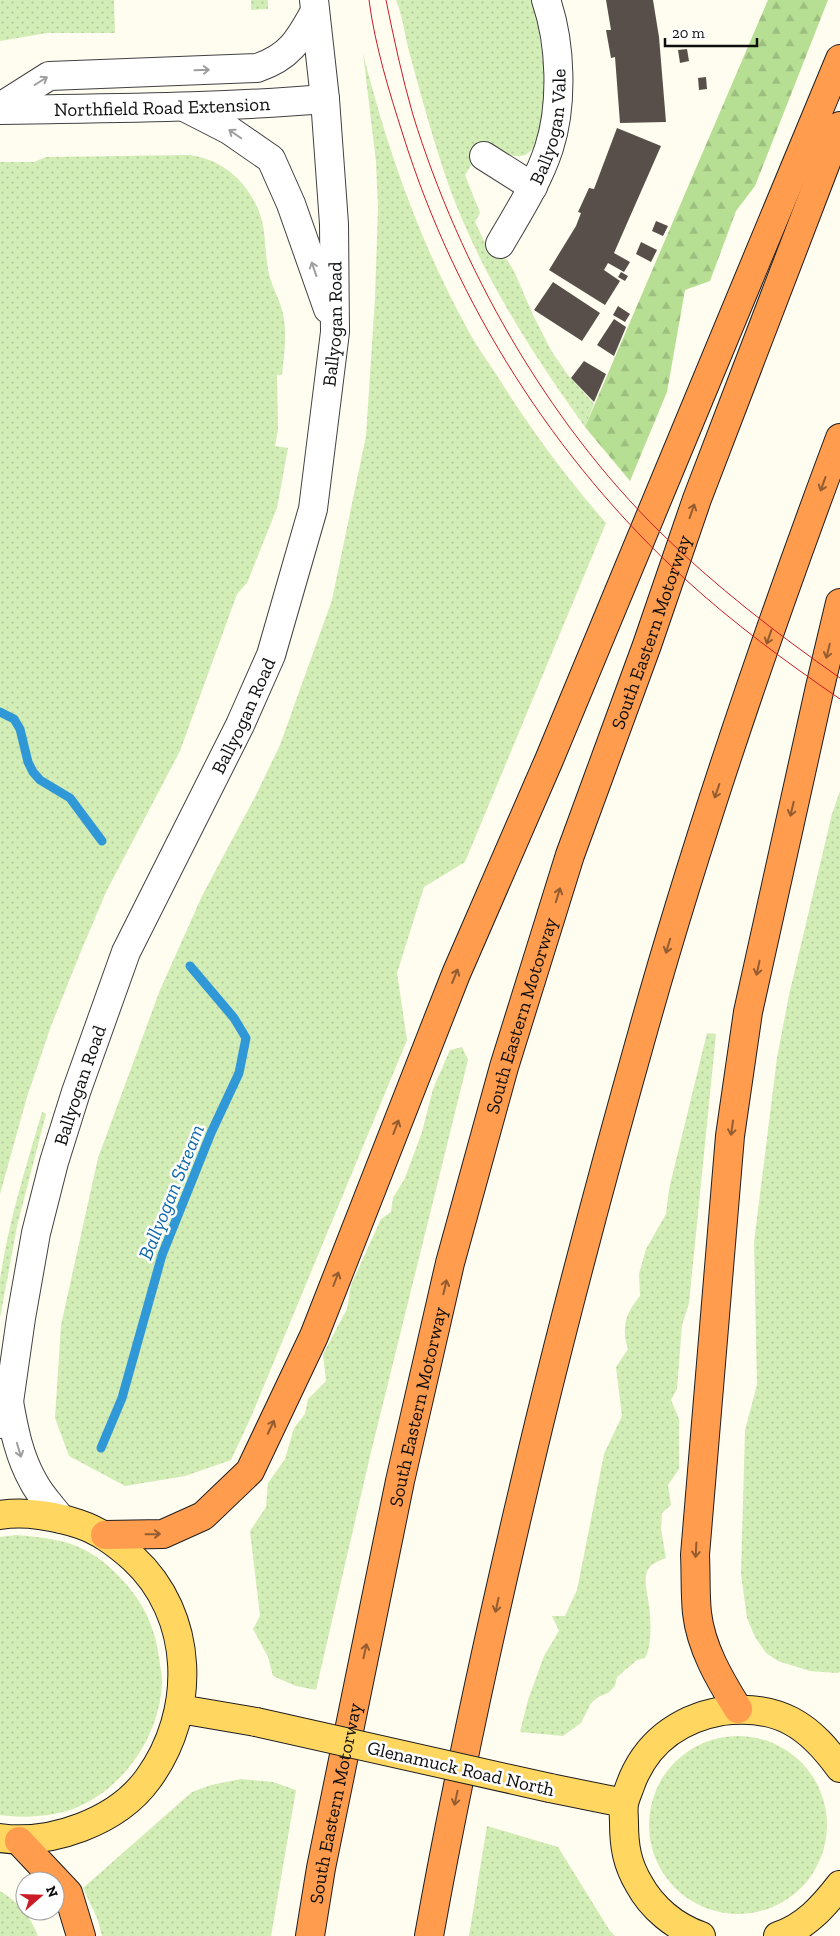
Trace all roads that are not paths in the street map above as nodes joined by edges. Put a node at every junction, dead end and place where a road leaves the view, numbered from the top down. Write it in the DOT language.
graph roads {
  1 [pos="546,0"];
  2 [pos="315,5"];
  3 [pos="840,59"];
  4 [pos="325,99"];
  5 [pos="184,106"];
  6 [pos="0,108"];
  7 [pos="840,126"];
  8 [pos="484,156"];
  9 [pos="533,187"];
  10 [pos="500,244"];
  11 [pos="335,332"];
  12 [pos="840,438"];
  13 [pos="840,603"];
  14 [pos="4,1413"];
  15 [pos="0,1515"];
  16 [pos="61,1519"];
  17 [pos="105,1535"];
  18 [pos="180,1709"];
  19 [pos="738,1709"];
  20 [pos="837,1757"];
  21 [pos="624,1803"];
  22 [pos="9,1839"];
  23 [pos="840,1885"];
  24 [pos="81,1936"];
  25 [pos="310,1936"];
  26 [pos="429,1936"];
  27 [pos="701,1936"];
  28 [pos="778,1936"];
  1 -- 9 [label="street, Ballyogan Vale"];
  2 -- 4 [label="street, Ballyogan Road"];
  6 -- 2 [label="street, one-way"];
  17 -- 3 [label="highway, one-way"];
  4 -- 5 [label="street, Northfield Road Extension"];
  4 -- 11 [label="street, Ballyogan Road"];
  5 -- 6 [label="street, Northfield Road Extension"];
  11 -- 5 [label="street, one-way"];
  25 -- 7 [label="highway, South Eastern Motorway, one-way"];
  8 -- 9 [label="street"];
  9 -- 10 [label="street, Ballyogan Vale"];
  11 -- 14 [label="street, Ballyogan Road"];
  12 -- 26 [label="highway, one-way"];
  13 -- 19 [label="highway, one-way"];
  14 -- 16 [label="street, Ballyogan Road, one-way"];
  15 -- 16 [label="main road"];
  16 -- 17 [label="main road"];
  17 -- 18 [label="main road"];
  18 -- 21 [label="main road, Glenamuck Road North, bridge"];
  18 -- 22 [label="main road"];
  19 -- 20 [label="main road"];
  19 -- 21 [label="main road"];
  21 -- 27 [label="main road"];
  22 -- 24 [label="highway"];
  23 -- 28 [label="main road"];
}
